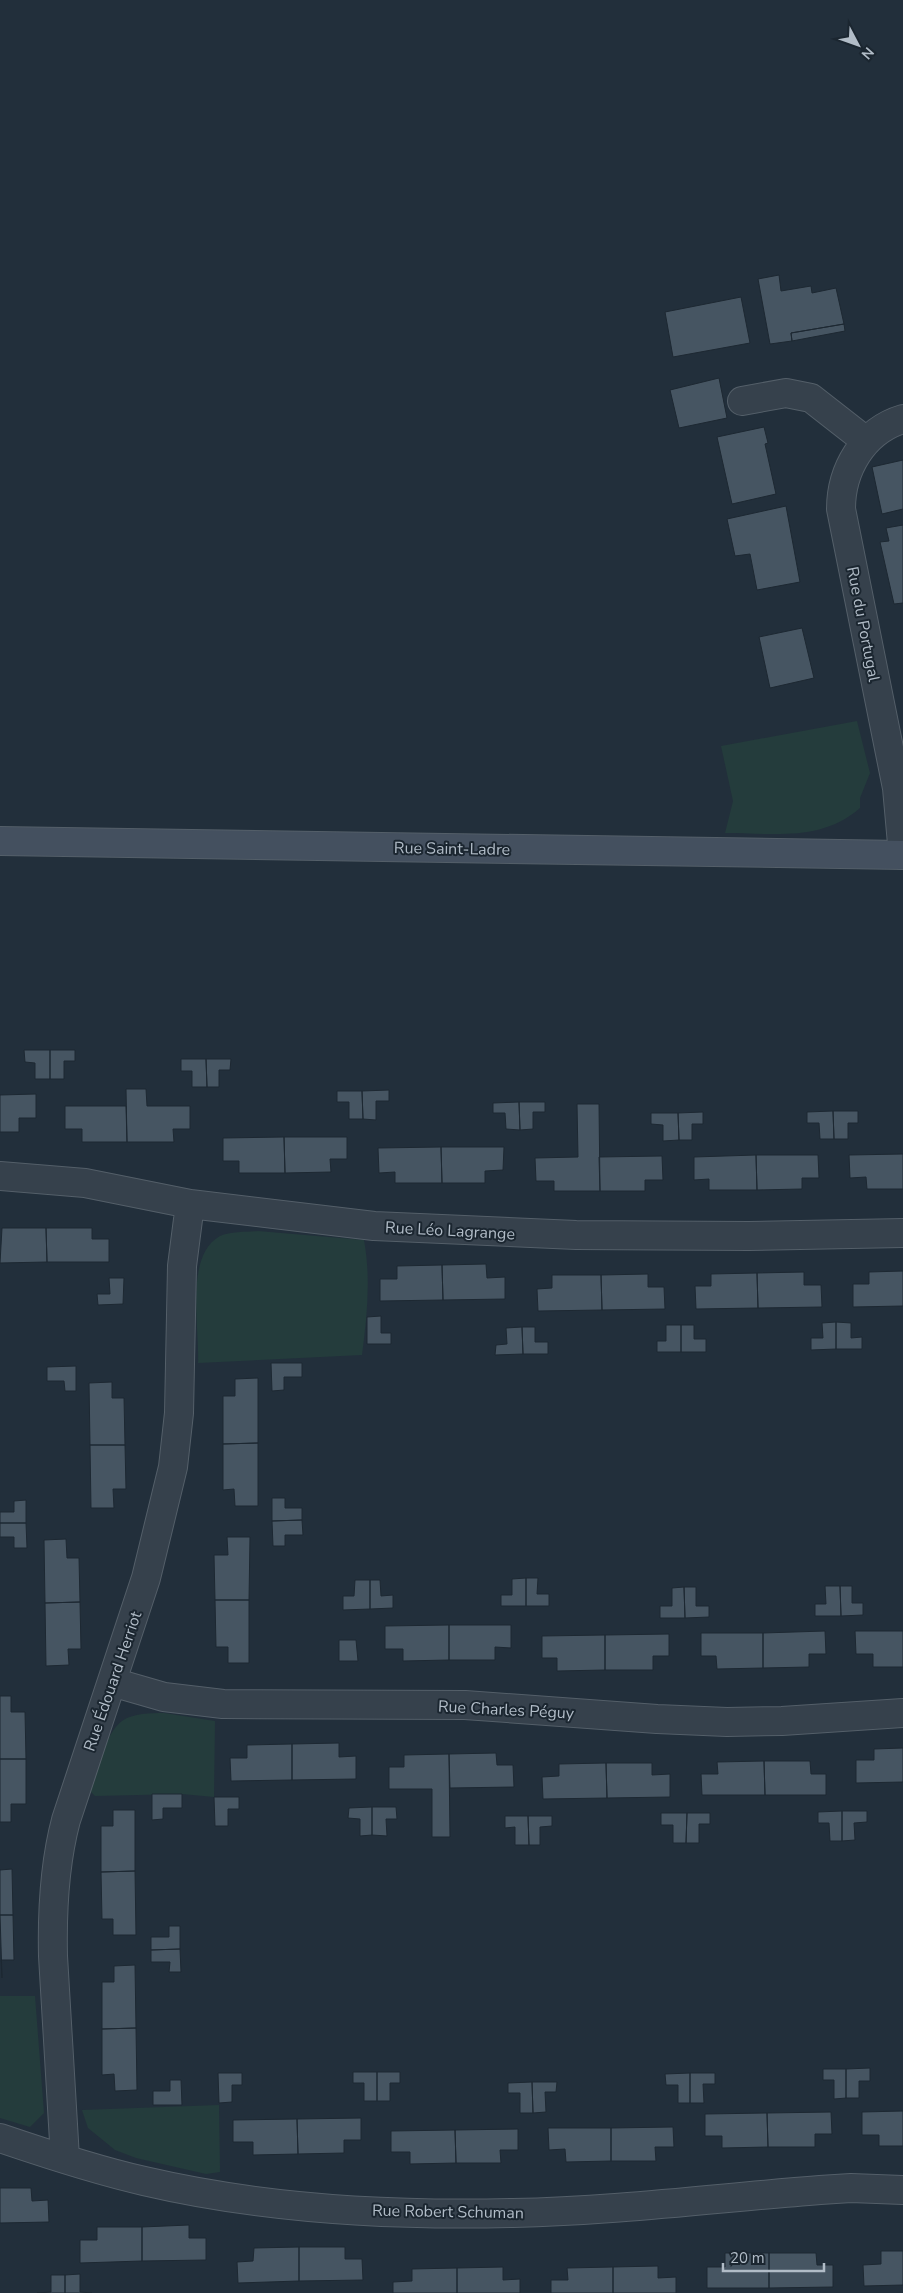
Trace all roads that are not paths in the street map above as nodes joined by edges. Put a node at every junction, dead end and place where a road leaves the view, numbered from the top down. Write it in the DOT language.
graph roads {
  1 [pos="742,401"];
  2 [pos="903,419"];
  3 [pos="866,441"];
  4 [pos="0,841"];
  5 [pos="903,855"];
  6 [pos="0,1176"];
  7 [pos="190,1204"];
  8 [pos="903,1233"];
  9 [pos="112,1682"];
  10 [pos="903,1713"];
  11 [pos="0,2138"];
  12 [pos="65,2158"];
  13 [pos="903,2190"];
  1 -- 3 [label="street"];
  2 -- 3 [label="street, Rue du Portugal"];
  3 -- 5 [label="street, Rue du Portugal"];
  4 -- 5 [label="street, Rue Saint-Ladre"];
  6 -- 7 [label="street, Rue Léo Lagrange"];
  7 -- 8 [label="street, Rue Léo Lagrange"];
  7 -- 9 [label="street, Rue Édouard Herriot"];
  9 -- 10 [label="street, Rue Charles Péguy"];
  9 -- 12 [label="street, Rue Édouard Herriot"];
  11 -- 12 [label="street, Rue Robert Schuman"];
  12 -- 13 [label="street, Rue Robert Schuman"];
}
